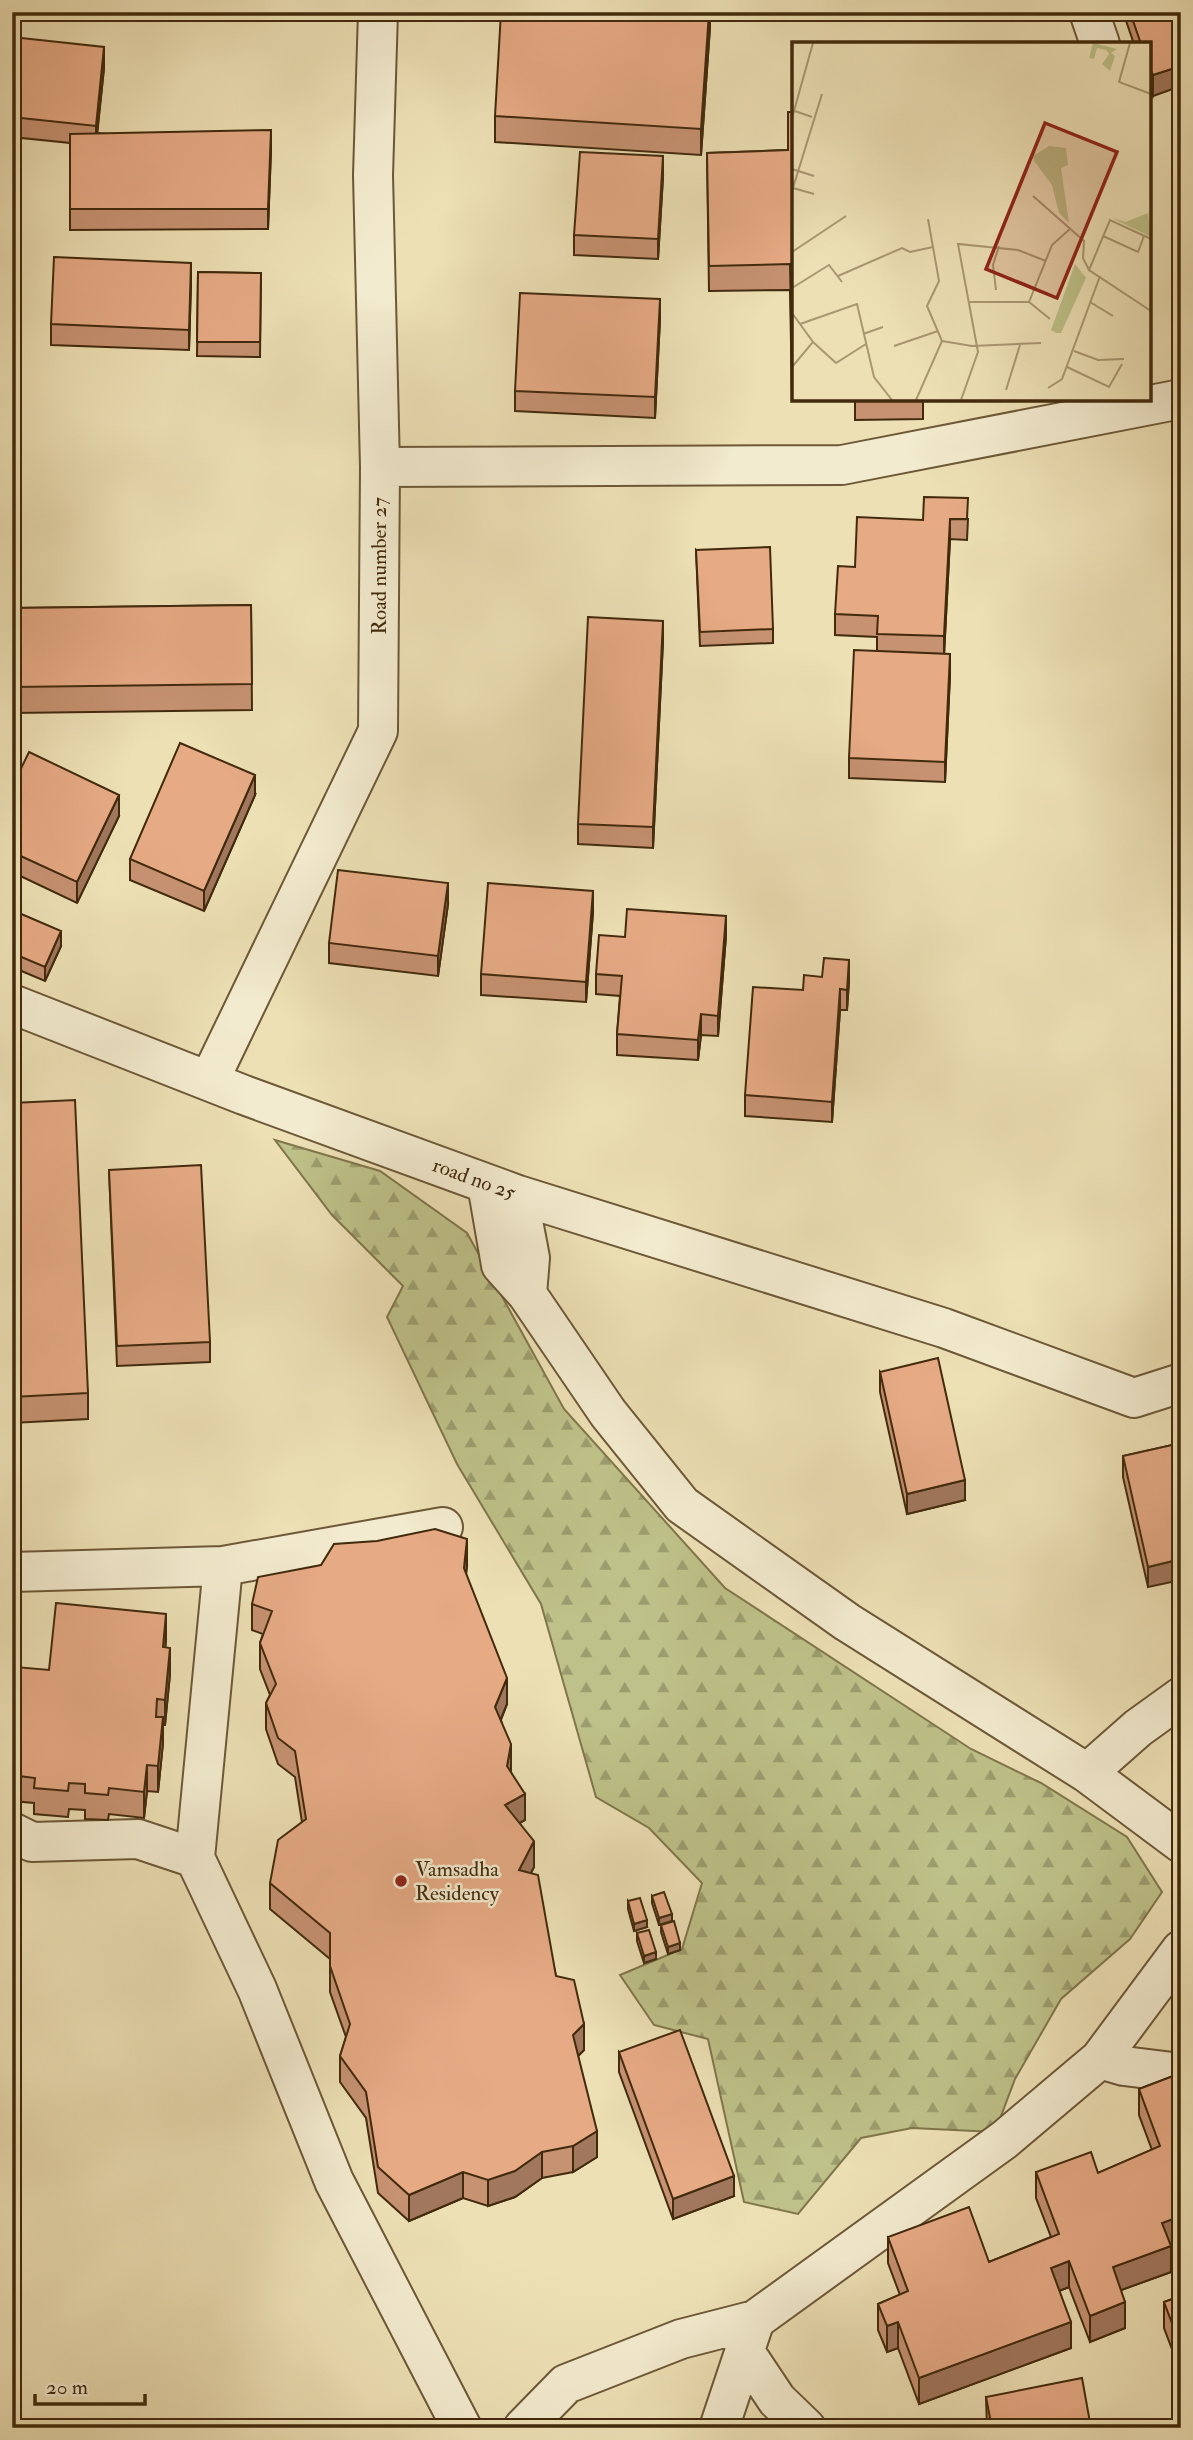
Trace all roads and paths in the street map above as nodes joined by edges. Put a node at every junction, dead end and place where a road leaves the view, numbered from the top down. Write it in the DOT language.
graph roads {
  1 [pos="378,12"];
  2 [pos="1089,12"];
  3 [pos="1099,42"];
  4 [pos="1181,399"];
  5 [pos="1138,404"];
  6 [pos="380,467"];
  7 [pos="12,1004"];
  8 [pos="209,1081"];
  9 [pos="502,1189"];
  10 [pos="1181,1383"];
  11 [pos="443,1527"];
  12 [pos="223,1566"];
  13 [pos="12,1572"];
  14 [pos="1181,1697"];
  15 [pos="1087,1773"];
  16 [pos="12,1832"];
  17 [pos="1181,1843"];
  18 [pos="195,1858"];
  19 [pos="1181,1951"];
  20 [pos="1100,2059"];
  21 [pos="1181,2073"];
  22 [pos="750,2336"];
  23 [pos="461,2428"];
  24 [pos="523,2428"];
  25 [pos="719,2428"];
  26 [pos="806,2428"];
  1 -- 6 [label="street, Road number 27"];
  2 -- 3 [label="street"];
  4 -- 5 [label="street"];
  5 -- 6 [label="street"];
  6 -- 8 [label="street, Road number 27"];
  7 -- 8 [label="street, road no 25"];
  8 -- 9 [label="street, road no 25"];
  9 -- 10 [label="street, road no 25"];
  9 -- 15 [label="street"];
  11 -- 12 [label="street"];
  12 -- 13 [label="street"];
  12 -- 18 [label="street"];
  14 -- 15 [label="street"];
  15 -- 17 [label="street"];
  16 -- 18 [label="street"];
  18 -- 23 [label="street"];
  19 -- 20 [label="street"];
  20 -- 21 [label="street"];
  20 -- 22 [label="street"];
  22 -- 24 [label="street"];
  22 -- 25 [label="street"];
  22 -- 26 [label="street"];
}
